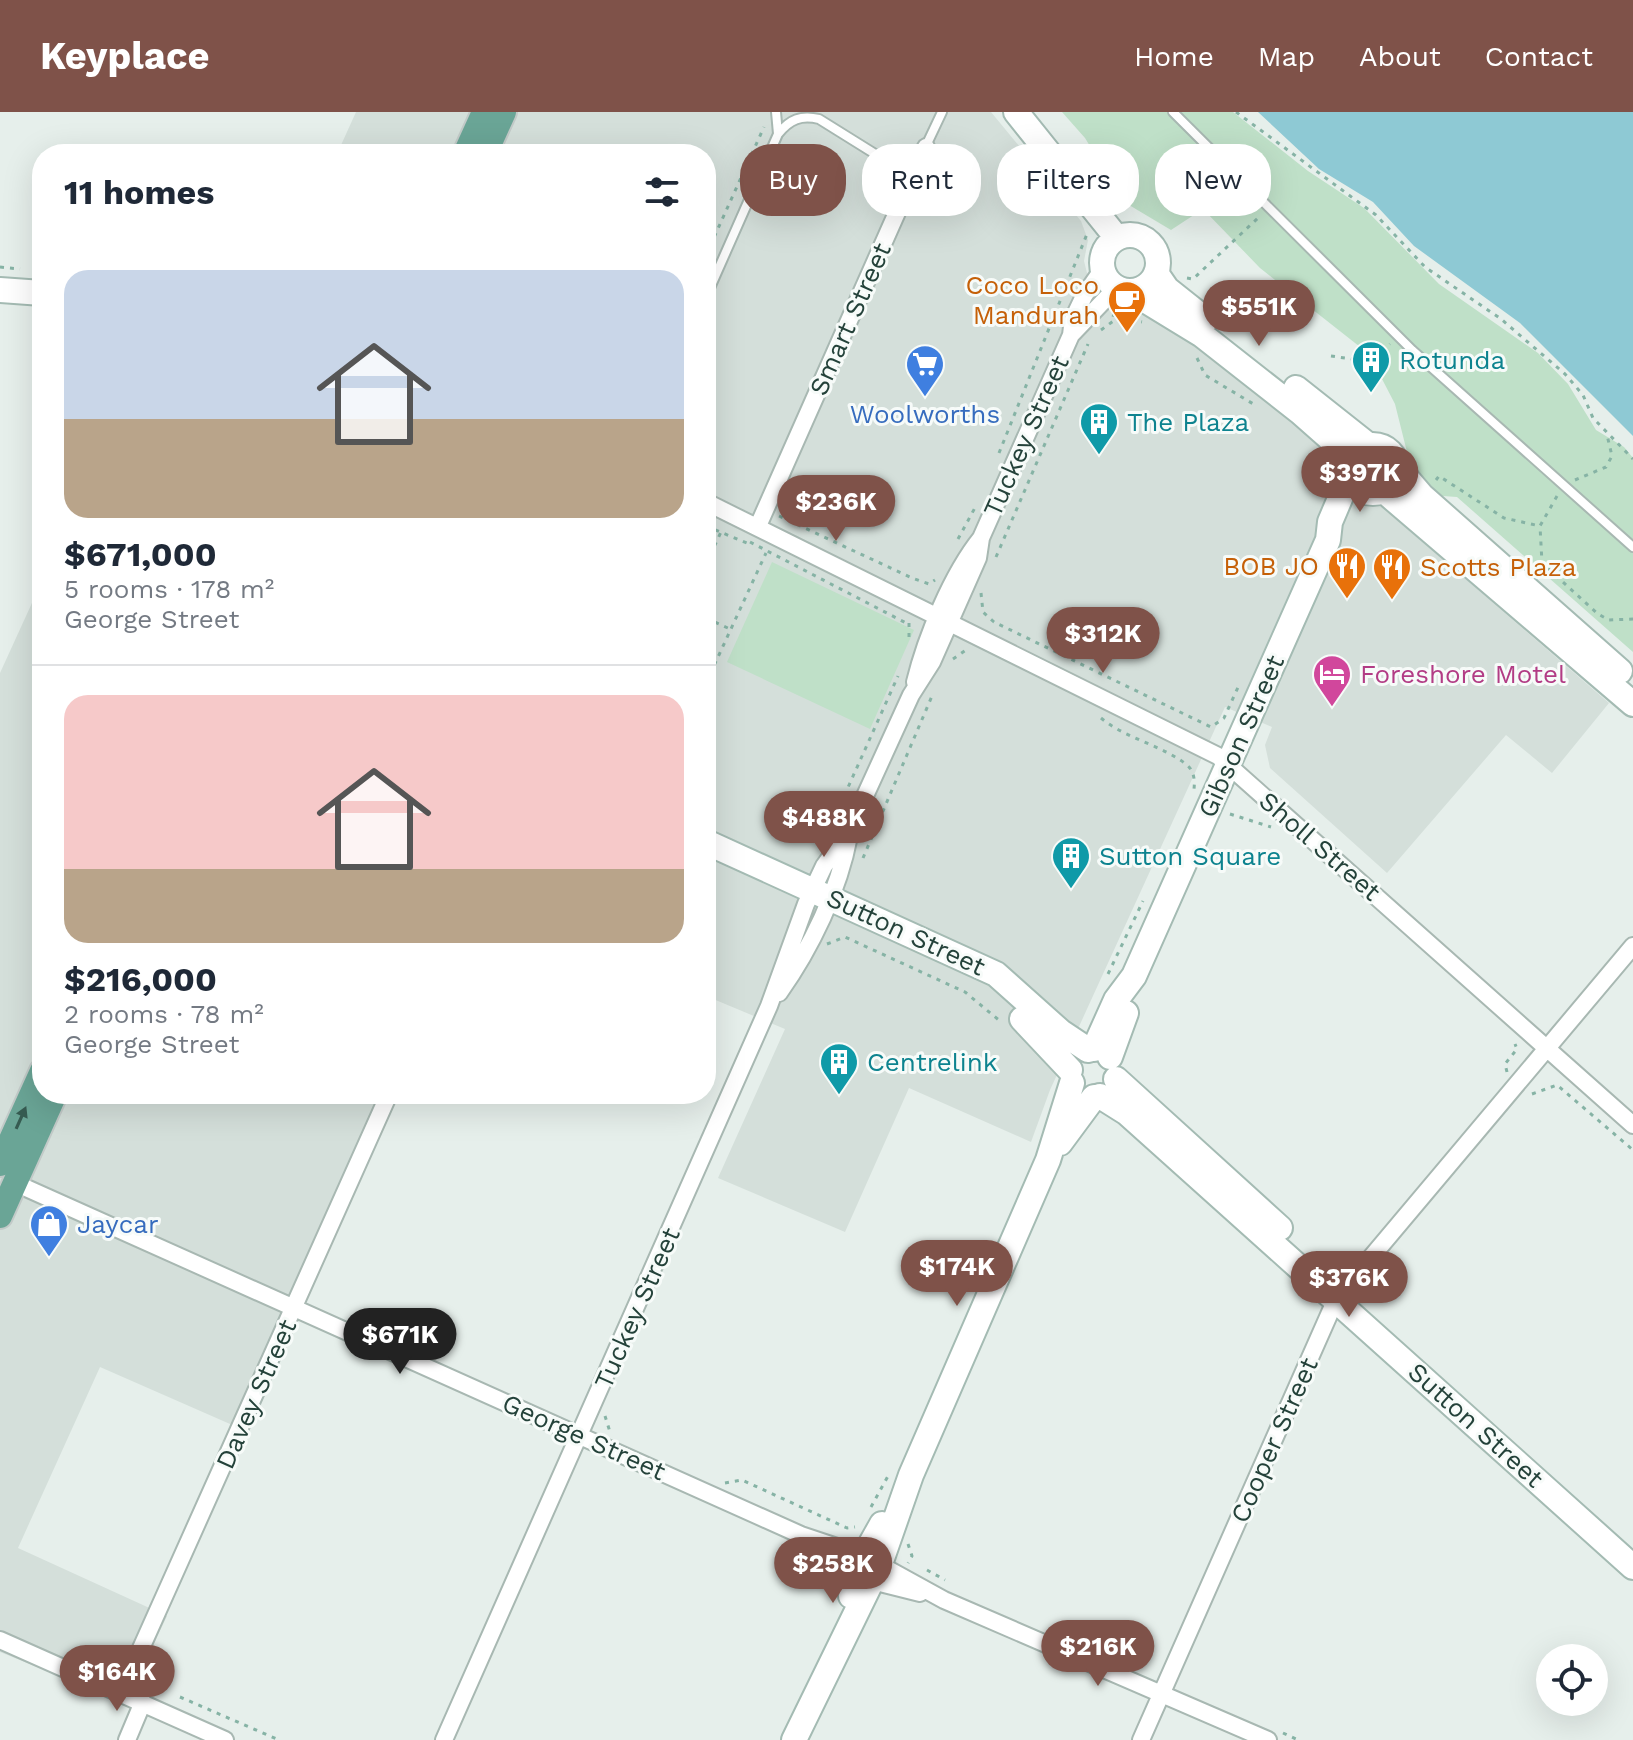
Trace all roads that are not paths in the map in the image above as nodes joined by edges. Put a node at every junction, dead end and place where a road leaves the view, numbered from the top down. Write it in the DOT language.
graph roads {
  1 [pos="484,112"];
  2 [pos="504,112"];
  3 [pos="776,112"];
  4 [pos="942,112"];
  5 [pos="1016,112"];
  6 [pos="1173,112"];
  7 [pos="778,134"];
  8 [pos="470,144"];
  9 [pos="490,144"];
  10 [pos="862,144"];
  11 [pos="927,144"];
  12 [pos="895,216"];
  13 [pos="1117,238"];
  14 [pos="716,274"];
  15 [pos="1167,274"];
  16 [pos="1116,283"];
  17 [pos="0,290"];
  18 [pos="32,292"];
  19 [pos="1356,459"];
  20 [pos="1398,468"];
  21 [pos="1377,492"];
  22 [pos="716,507"];
  23 [pos="758,526"];
  24 [pos="1328,540"];
  25 [pos="1633,547"];
  26 [pos="944,619"];
  27 [pos="1633,683"];
  28 [pos="1633,704"];
  29 [pos="1228,766"];
  30 [pos="716,847"];
  31 [pos="716,864"];
  32 [pos="818,900"];
  33 [pos="1633,946"];
  34 [pos="1547,1047"];
  35 [pos="1100,1071"];
  36 [pos="1071,1076"];
  37 [pos="32,1103"];
  38 [pos="50,1104"];
  39 [pos="385,1104"];
  40 [pos="1633,1125"];
  41 [pos="1048,1160"];
  42 [pos="5,1191"];
  43 [pos="1342,1294"];
  44 [pos="296,1307"];
  45 [pos="581,1435"];
  46 [pos="1633,1545"];
  47 [pos="1633,1567"];
  48 [pos="868,1569"];
  49 [pos="944,1600"];
  50 [pos="0,1640"];
  51 [pos="121,1693"];
  52 [pos="1162,1694"];
  53 [pos="143,1702"];
  54 [pos="127,1740"];
  55 [pos="225,1740"];
  56 [pos="444,1740"];
  57 [pos="794,1740"];
  58 [pos="1141,1740"];
  59 [pos="1268,1740"];
  1 -- 8 [label="main road"];
  2 -- 9 [label="main road"];
  3 -- 7 [label="lane"];
  4 -- 11 [label="lane, Smart Street"];
  5 -- 13 [label="street"];
  6 -- 25 [label="lane"];
  7 -- 10 [label="lane"];
  7 -- 14 [label="lane"];
  12 -- 23 [label="street, Smart Street"];
  13 -- 15 [label="street"];
  13 -- 16 [label="street"];
  15 -- 16 [label="street"];
  15 -- 19 [label="street"];
  16 -- 19 [label="street"];
  16 -- 26 [label="street, Tuckey Street"];
  17 -- 18 [label="street"];
  19 -- 20 [label="street"];
  19 -- 21 [label="street"];
  19 -- 24 [label="street, Gibson Street"];
  20 -- 21 [label="street"];
  20 -- 27 [label="street"];
  21 -- 24 [label="street, Gibson Street"];
  21 -- 28 [label="street"];
  22 -- 23 [label="street, Sholl Street"];
  23 -- 26 [label="street, Sholl Street"];
  24 -- 29 [label="street, Gibson Street"];
  26 -- 29 [label="street, Sholl Street"];
  26 -- 32 [label="street, Tuckey Street"];
  29 -- 34 [label="street, Sholl Street"];
  29 -- 35 [label="street, Gibson Street"];
  30 -- 32 [label="street, Sutton Street"];
  31 -- 32 [label="street, Sutton Street"];
  32 -- 35 [label="street, Sutton Street"];
  32 -- 36 [label="street, Sutton Street"];
  32 -- 45 [label="street, Tuckey Street"];
  33 -- 34 [label="street, Cooper Street"];
  34 -- 40 [label="street, Sholl Street"];
  34 -- 43 [label="street, Cooper Street"];
  35 -- 36 [label="street"];
  35 -- 36 [label="street, Sutton Street"];
  35 -- 41 [label="street, Gibson Street"];
  35 -- 43 [label="street, Sutton Street"];
  36 -- 41 [label="street, Gibson Street"];
  42 -- 37 [label="main road, one-way"];
  38 -- 42 [label="main road"];
  39 -- 44 [label="street, Davey Street"];
  41 -- 48 [label="street, Gibson Street"];
  42 -- 44 [label="street, George Street"];
  43 -- 46 [label="street, Sutton Street"];
  43 -- 47 [label="street, Sutton Street"];
  43 -- 52 [label="street, Cooper Street"];
  44 -- 45 [label="street, George Street"];
  44 -- 51 [label="street, Davey Street"];
  45 -- 48 [label="street, George Street"];
  45 -- 56 [label="street, Tuckey Street"];
  48 -- 49 [label="street, George Street"];
  48 -- 49 [label="street, George Street"];
  48 -- 57 [label="street, Gibson Street"];
  49 -- 52 [label="street, George Street"];
  50 -- 51 [label="street"];
  51 -- 53 [label="street"];
  52 -- 58 [label="street, Cooper Street"];
  52 -- 59 [label="street, George Street"];
  53 -- 54 [label="street"];
  53 -- 55 [label="street"];
}
